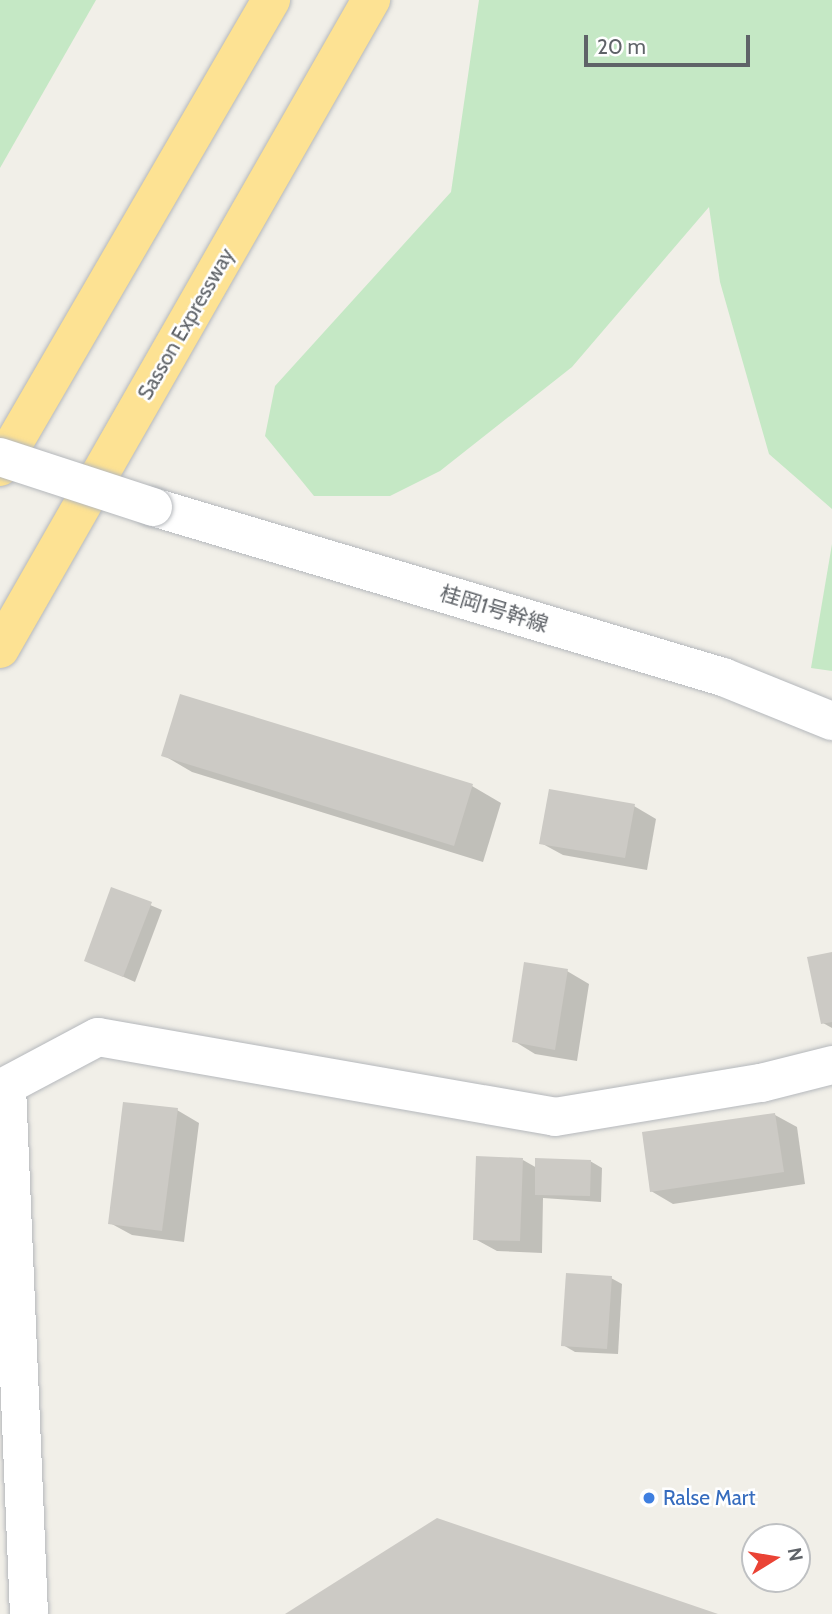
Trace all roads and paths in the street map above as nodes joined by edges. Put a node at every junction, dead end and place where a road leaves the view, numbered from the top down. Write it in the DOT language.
graph roads {
  1 [pos="271,0"];
  2 [pos="371,0"];
  3 [pos="0,457"];
  4 [pos="0,467"];
  5 [pos="0,649"];
  6 [pos="832,721"];
  7 [pos="832,1065"];
  8 [pos="3,1088"];
  9 [pos="29,1614"];
  1 -- 4 [label="highway"];
  2 -- 5 [label="highway, Sasson Expressway"];
  3 -- 6 [label="street, 桂岡1号幹線, bridge"];
  7 -- 8 [label="street"];
  8 -- 9 [label="street"];
}
